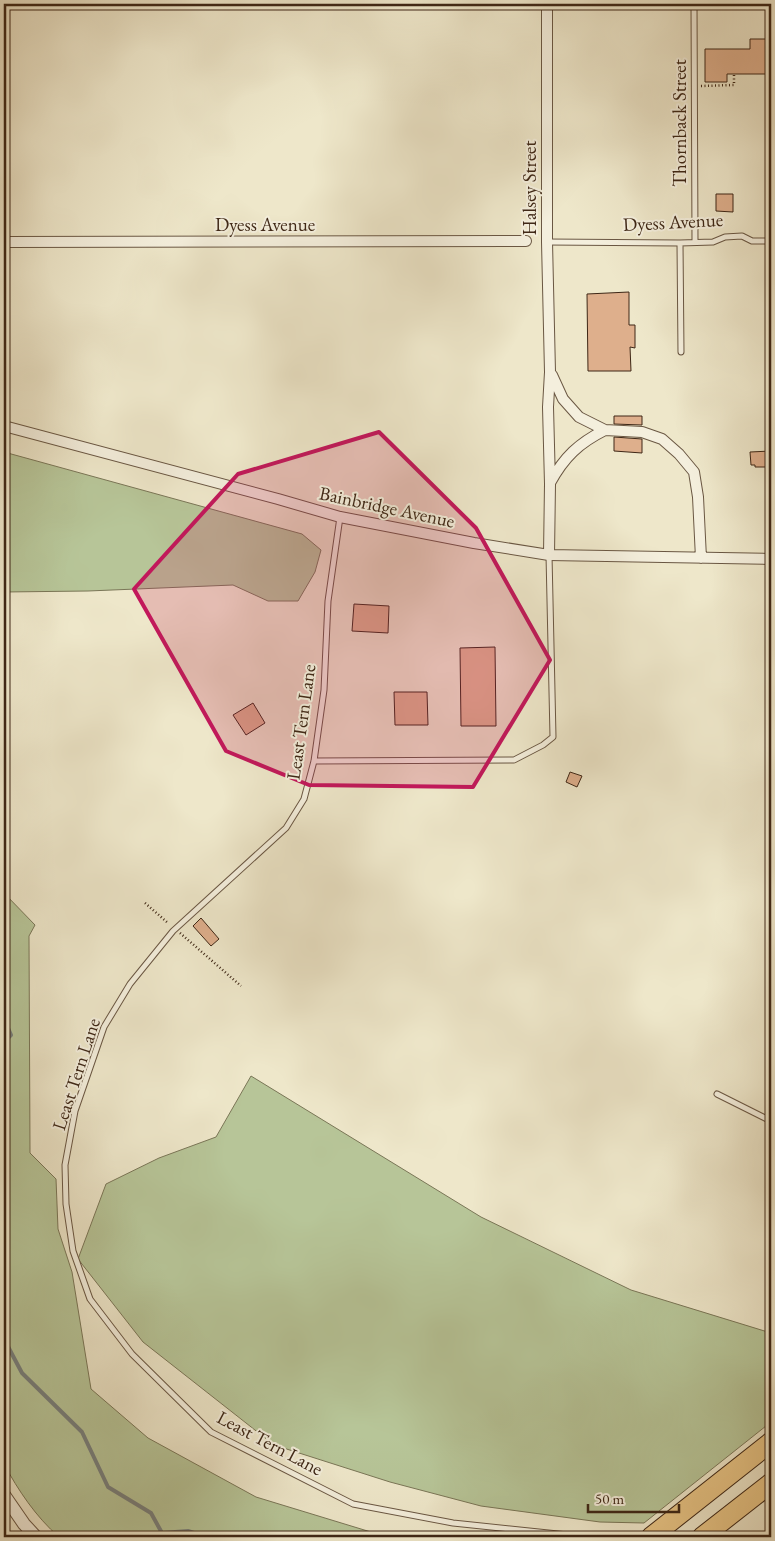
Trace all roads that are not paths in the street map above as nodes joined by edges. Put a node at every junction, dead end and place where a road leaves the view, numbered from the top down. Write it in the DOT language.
graph roads {
  1 [pos="547,4"];
  2 [pos="694,4"];
  3 [pos="526,241"];
  4 [pos="771,241"];
  5 [pos="4,242"];
  6 [pos="546,242"];
  7 [pos="695,242"];
  8 [pos="680,243"];
  9 [pos="681,352"];
  10 [pos="550,372"];
  11 [pos="4,426"];
  12 [pos="605,430"];
  13 [pos="550,484"];
  14 [pos="340,517"];
  15 [pos="549,555"];
  16 [pos="701,558"];
  17 [pos="771,559"];
  18 [pos="314,761"];
  19 [pos="717,1094"];
  20 [pos="771,1121"];
  21 [pos="771,1442"];
  22 [pos="771,1483"];
  23 [pos="4,1495"];
  24 [pos="577,1536"];
  25 [pos="36,1537"];
  26 [pos="651,1537"];
  27 [pos="702,1537"];
  1 -- 6 [label="street, Halsey Street"];
  2 -- 7 [label="lane, Thornback Street"];
  3 -- 5 [label="street, Dyess Avenue"];
  4 -- 7 [label="lane, Dyess Avenue"];
  6 -- 8 [label="lane, Dyess Avenue"];
  6 -- 10 [label="street, Halsey Street"];
  7 -- 8 [label="lane, Dyess Avenue"];
  8 -- 9 [label="lane"];
  10 -- 12 [label="street, Halsey Street"];
  10 -- 13 [label="street, Halsey Street"];
  11 -- 14 [label="street, Bainbridge Avenue"];
  12 -- 13 [label="street, Halsey Street"];
  12 -- 16 [label="street, Halsey Street"];
  13 -- 15 [label="street, Halsey Street"];
  14 -- 15 [label="street, Bainbridge Avenue"];
  14 -- 18 [label="lane, Least Tern Lane"];
  15 -- 16 [label="street, Bainbridge Avenue"];
  15 -- 18 [label="lane"];
  16 -- 17 [label="street, Bainbridge Avenue"];
  18 -- 24 [label="lane, Least Tern Lane"];
  19 -- 20 [label="lane"];
  21 -- 26 [label="highway"];
  22 -- 27 [label="highway"];
  23 -- 25 [label="street"];
}
